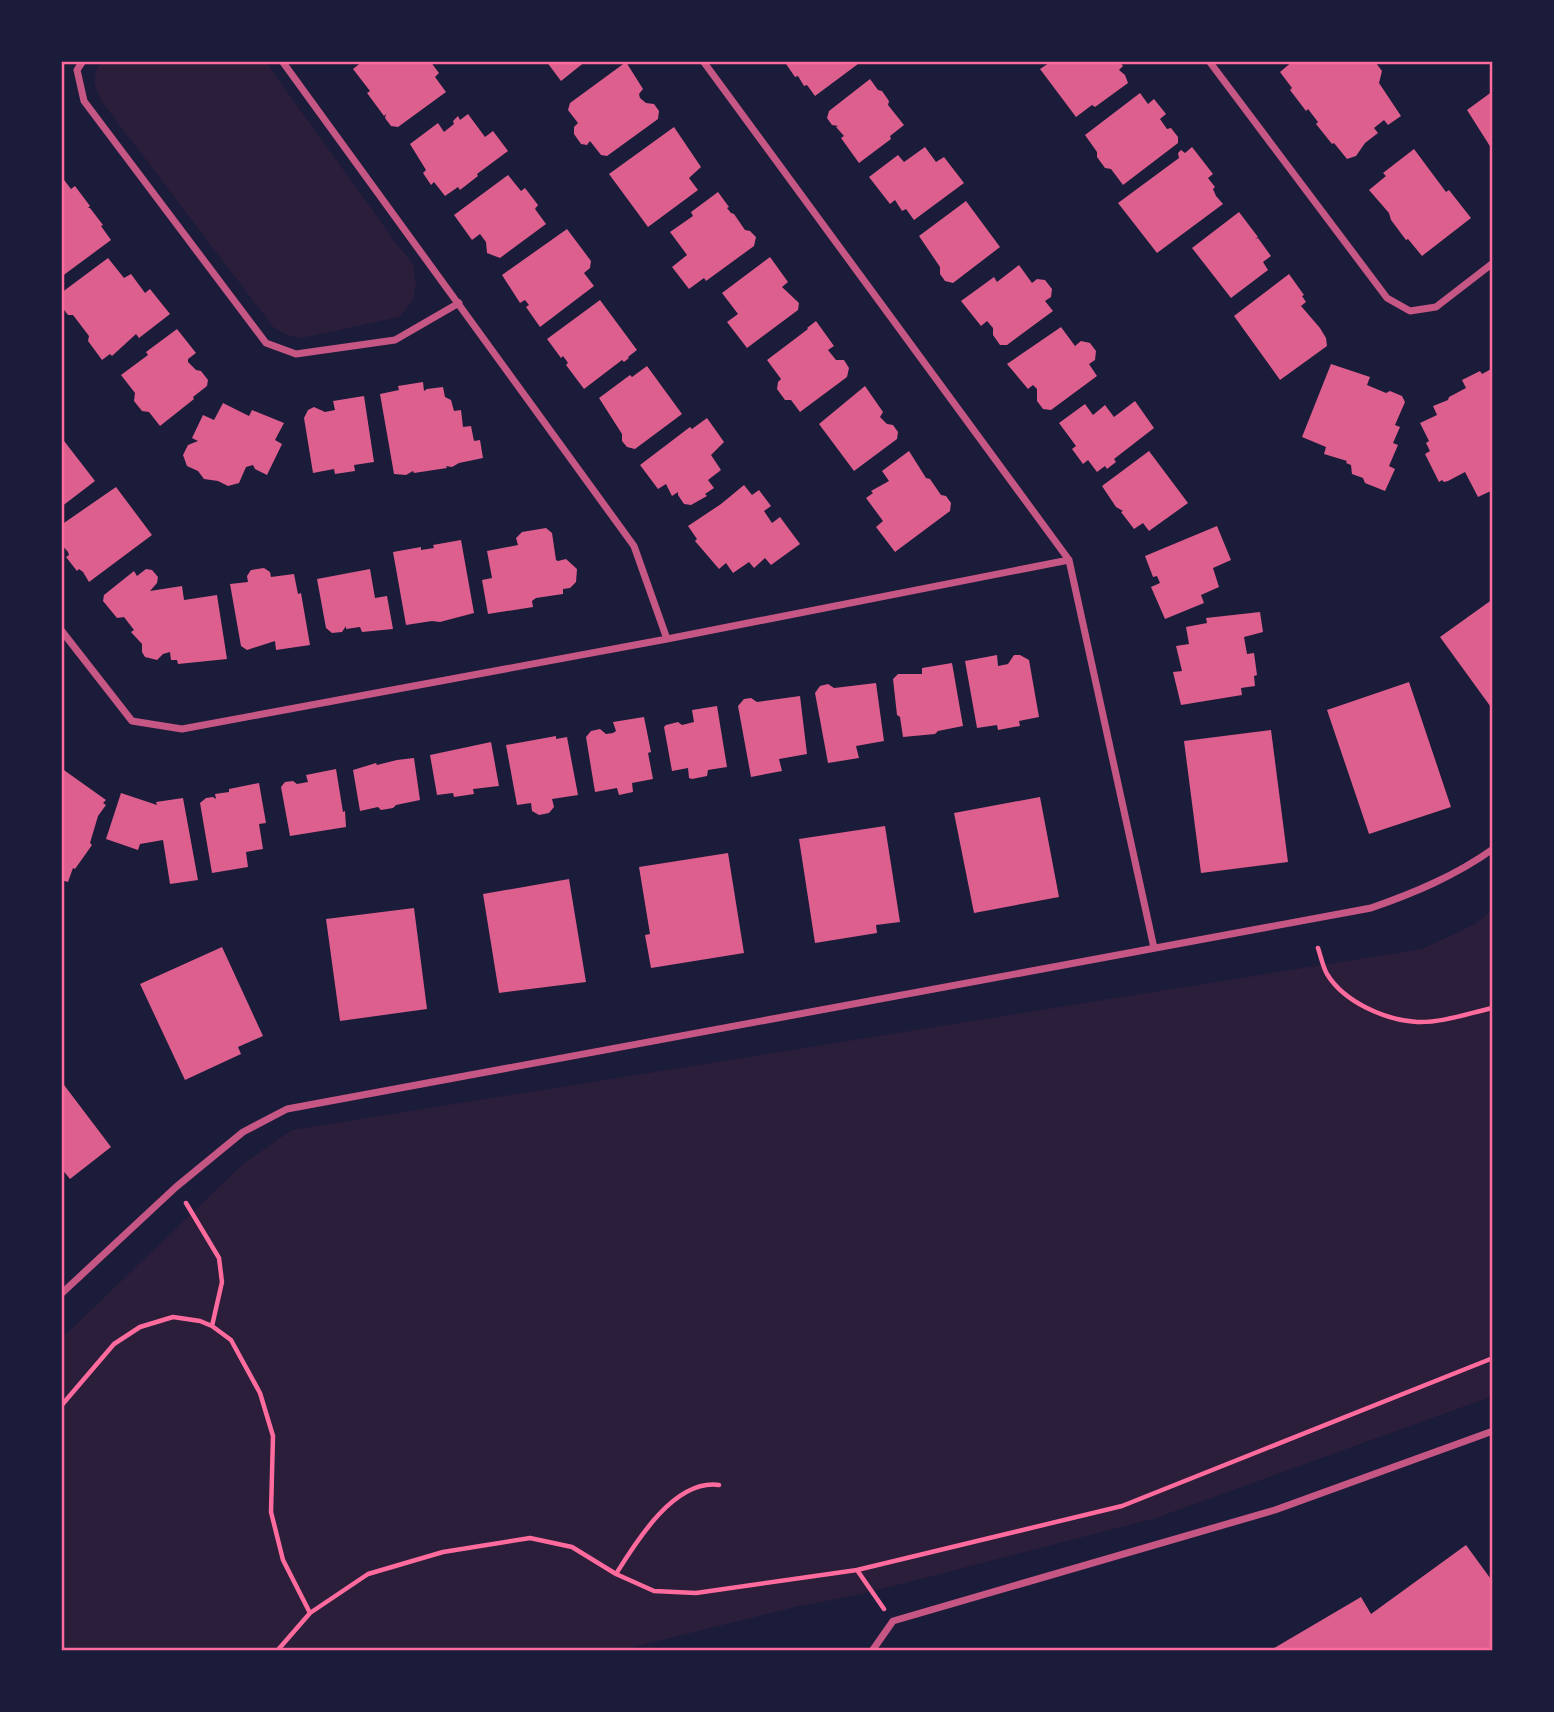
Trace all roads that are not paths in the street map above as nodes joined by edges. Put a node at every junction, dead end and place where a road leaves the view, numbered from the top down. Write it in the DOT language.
graph roads {
  1 [pos="83,61"];
  2 [pos="282,61"];
  3 [pos="703,61"];
  4 [pos="1209,61"];
  5 [pos="1493,263"];
  6 [pos="459,303"];
  7 [pos="1069,560"];
  8 [pos="61,630"];
  9 [pos="667,639"];
  10 [pos="1493,849"];
  11 [pos="1154,948"];
  12 [pos="61,1294"];
  13 [pos="1493,1431"];
  14 [pos="872,1651"];
  1 -- 6 [label="street"];
  2 -- 6 [label="street"];
  3 -- 7 [label="street"];
  4 -- 5 [label="street"];
  6 -- 9 [label="street"];
  7 -- 9 [label="street"];
  7 -- 11 [label="street"];
  8 -- 9 [label="street"];
  10 -- 11 [label="street"];
  11 -- 12 [label="street"];
  13 -- 14 [label="street"];
}
